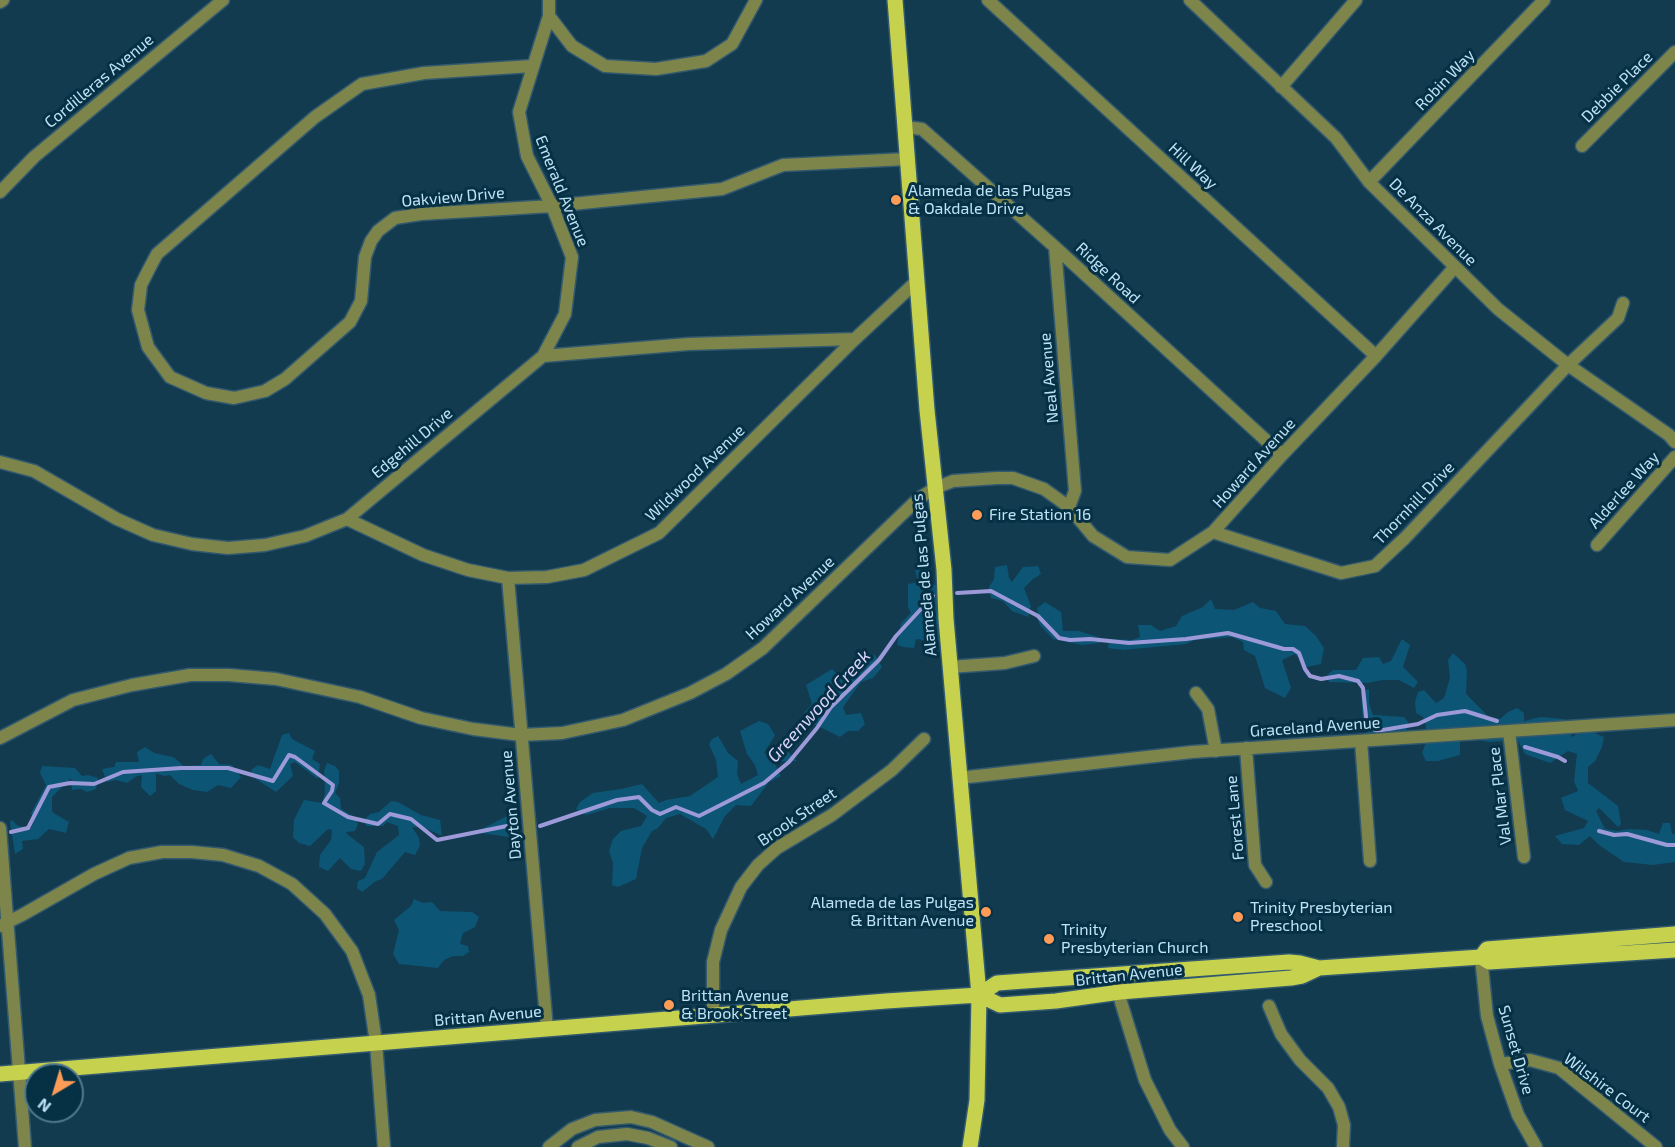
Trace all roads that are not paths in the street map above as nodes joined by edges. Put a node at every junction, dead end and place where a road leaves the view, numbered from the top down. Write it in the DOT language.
graph roads {
  1 [pos="223,0"];
  2 [pos="549,0"];
  3 [pos="756,0"];
  4 [pos="908,0"];
  5 [pos="988,0"];
  6 [pos="1190,0"];
  7 [pos="1356,0"];
  8 [pos="1544,0"];
  9 [pos="895,6"];
  10 [pos="549,16"];
  11 [pos="1675,52"];
  12 [pos="532,66"];
  13 [pos="1281,87"];
  14 [pos="906,127"];
  15 [pos="1582,146"];
  16 [pos="907,159"];
  17 [pos="1369,182"];
  18 [pos="0,192"];
  19 [pos="552,206"];
  20 [pos="1055,246"];
  21 [pos="1454,268"];
  22 [pos="917,281"];
  23 [pos="1623,303"];
  24 [pos="855,339"];
  25 [pos="543,356"];
  26 [pos="1376,356"];
  27 [pos="1568,365"];
  28 [pos="1673,436"];
  29 [pos="1282,455"];
  30 [pos="1675,457"];
  31 [pos="0,462"];
  32 [pos="935,488"];
  33 [pos="1069,507"];
  34 [pos="347,519"];
  35 [pos="1213,532"];
  36 [pos="1597,545"];
  37 [pos="508,578"];
  38 [pos="1034,656"];
  39 [pos="950,667"];
  40 [pos="1196,693"];
  41 [pos="1675,720"];
  42 [pos="1509,731"];
  43 [pos="521,735"];
  44 [pos="0,738"];
  45 [pos="924,739"];
  46 [pos="1361,741"];
  47 [pos="1246,748"];
  48 [pos="1216,751"];
  49 [pos="959,778"];
  50 [pos="0,828"];
  51 [pos="1524,856"];
  52 [pos="1370,861"];
  53 [pos="1266,882"];
  54 [pos="4,924"];
  55 [pos="1675,934"];
  56 [pos="1675,950"];
  57 [pos="1480,957"];
  58 [pos="1319,968"];
  59 [pos="1117,975"];
  60 [pos="1120,992"];
  61 [pos="979,996"];
  62 [pos="1269,1005"];
  63 [pos="713,1016"];
  64 [pos="547,1029"];
  65 [pos="376,1043"];
  66 [pos="1500,1064"];
  67 [pos="0,1074"];
  68 [pos="18,1074"];
  69 [pos="25,1147"];
  70 [pos="384,1147"];
  71 [pos="549,1147"];
  72 [pos="578,1147"];
  73 [pos="671,1147"];
  74 [pos="708,1147"];
  75 [pos="970,1147"];
  76 [pos="1184,1147"];
  77 [pos="1343,1147"];
  78 [pos="1536,1147"];
  79 [pos="1656,1147"];
  1 -- 18 [label="street, Cordilleras Avenue"];
  2 -- 10 [label="street, Emerald Avenue"];
  3 -- 10 [label="street"];
  4 -- 9 [label="main road"];
  5 -- 26 [label="street, Hill Way"];
  6 -- 13 [label="street, De Anza Avenue"];
  7 -- 13 [label="street"];
  8 -- 17 [label="street, Robin Way"];
  9 -- 14 [label="main road, Alameda de las Pulgas"];
  10 -- 12 [label="street, Emerald Avenue"];
  11 -- 15 [label="street, Debbie Place"];
  12 -- 19 [label="street, Emerald Avenue"];
  12 -- 19 [label="street, Oakview Drive"];
  13 -- 17 [label="street, De Anza Avenue"];
  14 -- 16 [label="main road, Alameda de las Pulgas"];
  14 -- 20 [label="street, Ridge Road"];
  16 -- 19 [label="street, Oakview Drive"];
  16 -- 22 [label="main road, Alameda de las Pulgas"];
  17 -- 21 [label="street, De Anza Avenue"];
  19 -- 25 [label="street, Emerald Avenue"];
  20 -- 29 [label="street, Ridge Road"];
  20 -- 33 [label="street, Neal Avenue"];
  21 -- 26 [label="street, Howard Avenue"];
  21 -- 27 [label="street, De Anza Avenue"];
  22 -- 24 [label="street, Wildwood Avenue"];
  22 -- 32 [label="main road, Alameda de las Pulgas"];
  23 -- 27 [label="street, Thornhill Drive"];
  24 -- 25 [label="street"];
  24 -- 37 [label="street, Wildwood Avenue"];
  25 -- 34 [label="street, Edgehill Drive"];
  26 -- 29 [label="street, Howard Avenue"];
  27 -- 28 [label="street, De Anza Avenue"];
  27 -- 35 [label="street, Thornhill Drive"];
  29 -- 35 [label="street, Howard Avenue"];
  30 -- 36 [label="street, Alderlee Way"];
  31 -- 34 [label="street, Edgehill Drive"];
  32 -- 33 [label="street, Howard Avenue"];
  32 -- 39 [label="main road, Alameda de las Pulgas"];
  32 -- 43 [label="street, Howard Avenue"];
  33 -- 35 [label="street, Howard Avenue"];
  34 -- 37 [label="street, Wildwood Avenue"];
  37 -- 43 [label="street, Dayton Avenue"];
  38 -- 39 [label="street"];
  39 -- 49 [label="main road, Alameda de las Pulgas"];
  40 -- 48 [label="street"];
  41 -- 42 [label="street, Graceland Avenue"];
  42 -- 46 [label="street, Graceland Avenue"];
  42 -- 51 [label="street, Val Mar Place"];
  43 -- 44 [label="street, Howard Avenue"];
  43 -- 64 [label="street, Dayton Avenue"];
  45 -- 63 [label="street, Brook Street"];
  46 -- 47 [label="street, Graceland Avenue"];
  46 -- 52 [label="street"];
  47 -- 48 [label="street, Graceland Avenue"];
  47 -- 53 [label="street, Forest Lane"];
  48 -- 49 [label="street, Graceland Avenue"];
  49 -- 61 [label="main road, Alameda de las Pulgas"];
  50 -- 54 [label="street"];
  54 -- 65 [label="street"];
  54 -- 68 [label="street"];
  55 -- 57 [label="main road, Brittan Avenue"];
  56 -- 57 [label="main road, Brittan Avenue"];
  57 -- 58 [label="main road, Brittan Avenue"];
  57 -- 66 [label="street, Sunset Drive"];
  58 -- 59 [label="main road, Brittan Avenue"];
  58 -- 60 [label="main road, Brittan Avenue"];
  59 -- 60 [label="street"];
  59 -- 61 [label="main road, Brittan Avenue"];
  60 -- 61 [label="main road, Brittan Avenue"];
  60 -- 76 [label="street"];
  61 -- 63 [label="main road, Brittan Avenue"];
  61 -- 75 [label="main road, Alameda de las Pulgas"];
  62 -- 77 [label="street"];
  63 -- 64 [label="main road, Brittan Avenue"];
  64 -- 65 [label="main road, Brittan Avenue"];
  65 -- 68 [label="main road, Brittan Avenue"];
  65 -- 70 [label="street"];
  66 -- 78 [label="street, Sunset Drive"];
  66 -- 79 [label="street, Wilshire Court"];
  67 -- 68 [label="main road, Brittan Avenue"];
  68 -- 69 [label="street"];
  71 -- 74 [label="street"];
  72 -- 73 [label="street"];
}
